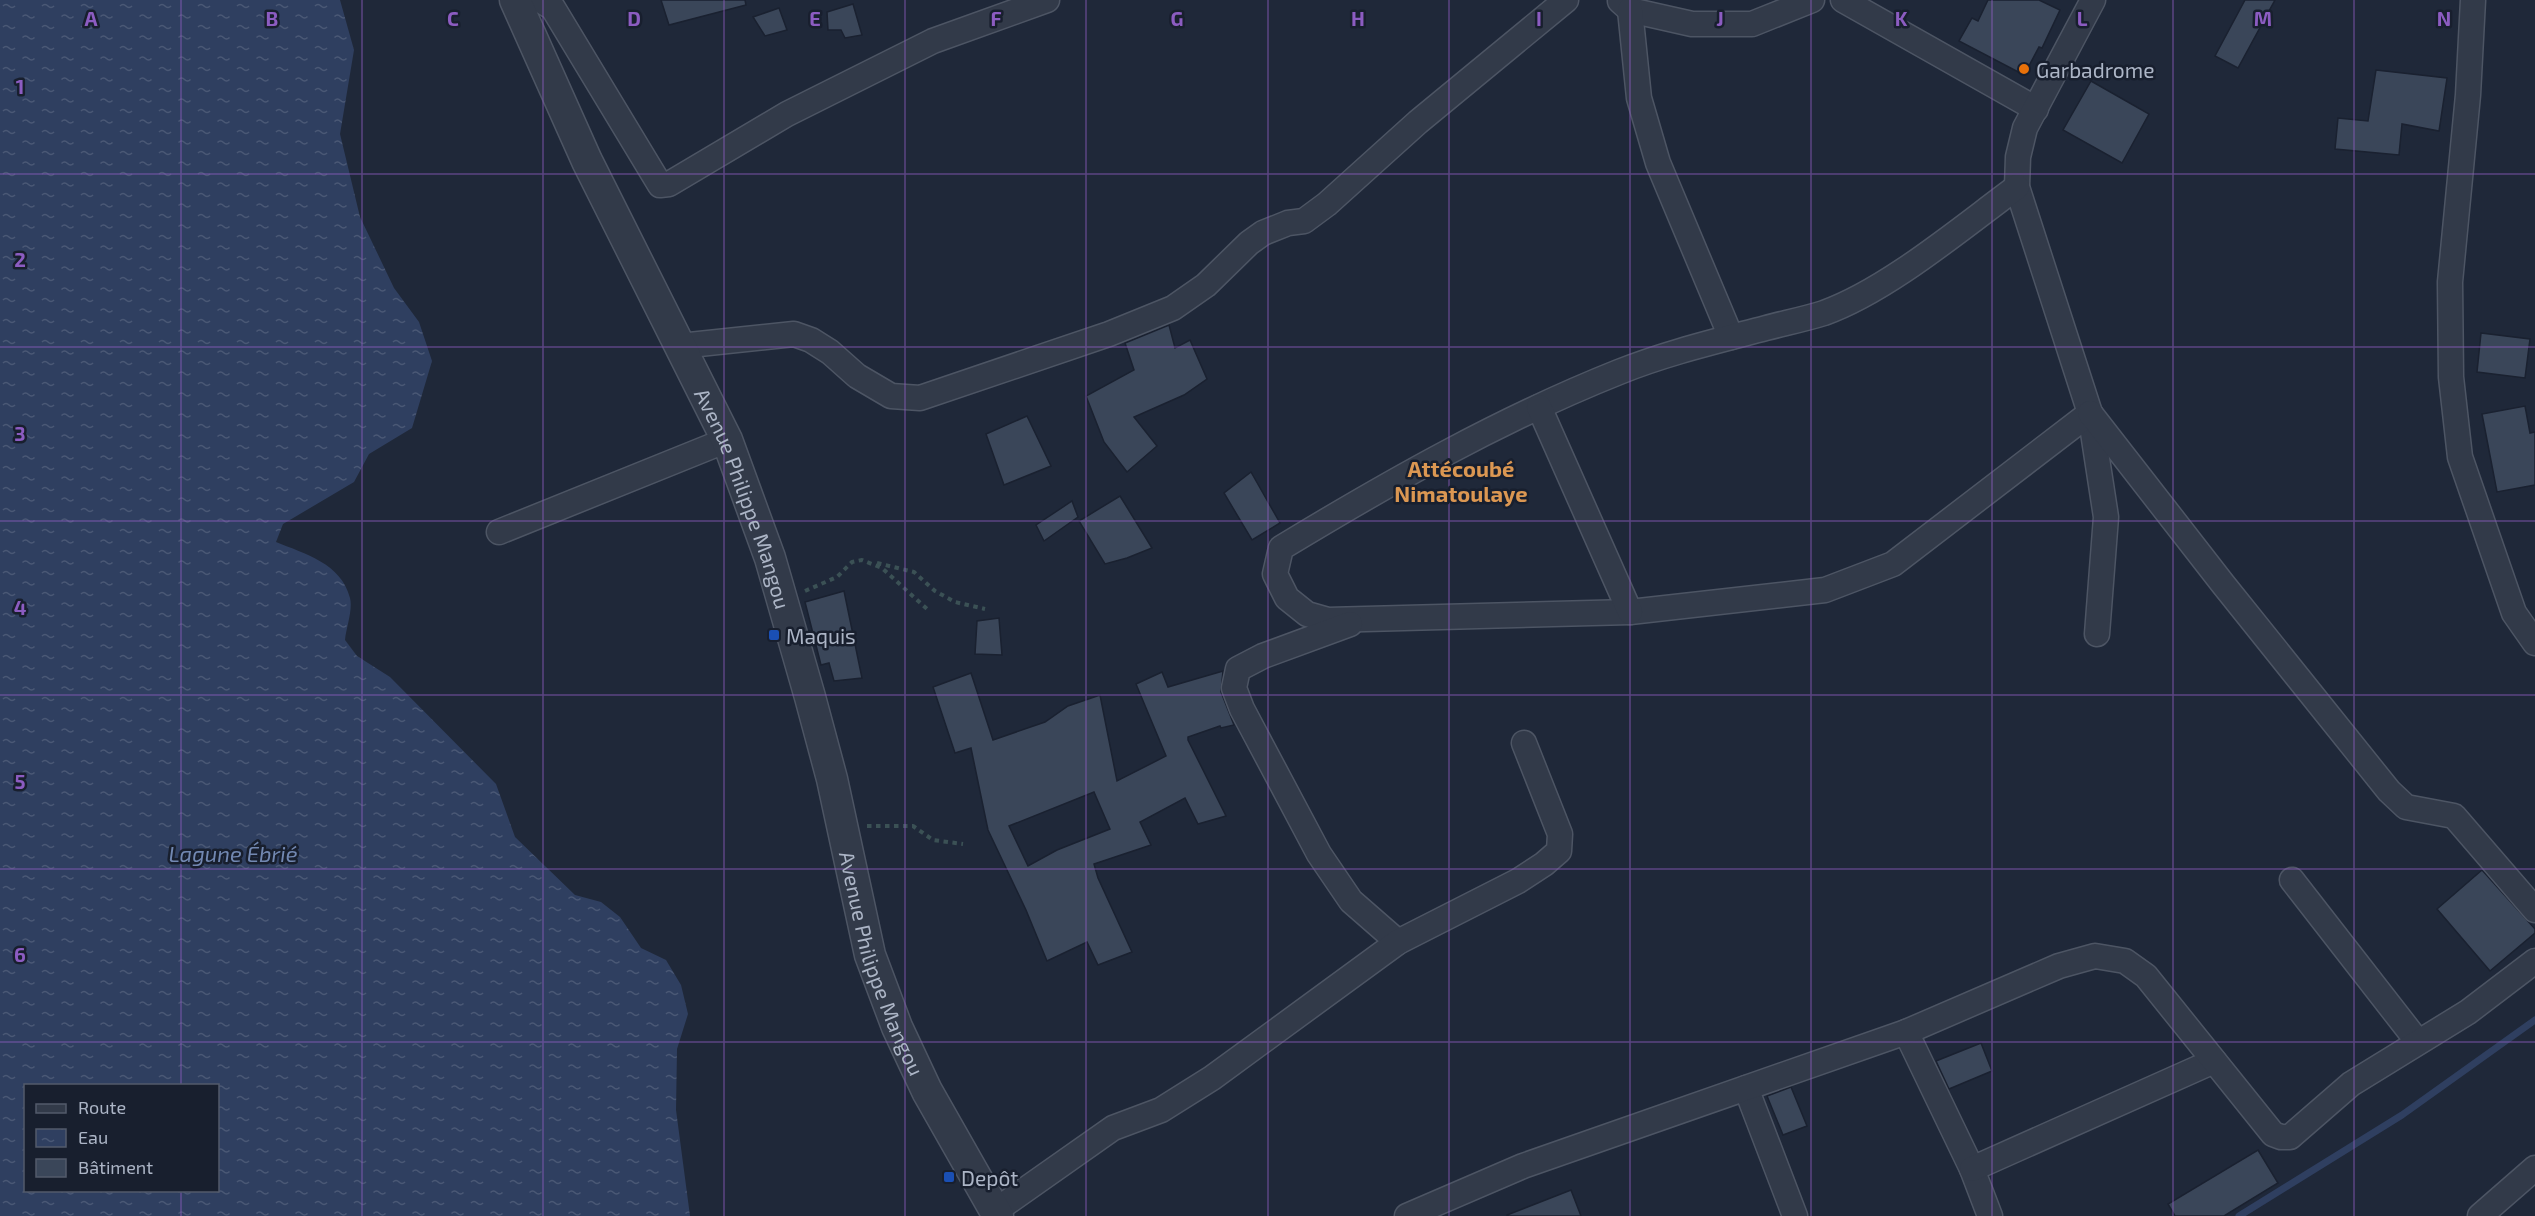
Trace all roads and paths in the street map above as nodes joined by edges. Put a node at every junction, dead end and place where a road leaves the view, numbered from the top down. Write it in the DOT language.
graph roads {
  1 [pos="515,0"];
  2 [pos="540,0"];
  3 [pos="1047,0"];
  4 [pos="1566,0"];
  5 [pos="1812,0"];
  6 [pos="1843,0"];
  7 [pos="2093,0"];
  8 [pos="2473,0"];
  9 [pos="1624,5"];
  10 [pos="2036,108"];
  11 [pos="2017,187"];
  12 [pos="1731,337"];
  13 [pos="680,346"];
  14 [pos="1539,407"];
  15 [pos="2090,413"];
  16 [pos="727,440"];
  17 [pos="499,532"];
  18 [pos="862,560"];
  19 [pos="783,601"];
  20 [pos="927,609"];
  21 [pos="985,609"];
  22 [pos="1630,612"];
  23 [pos="1364,619"];
  24 [pos="2097,634"];
  25 [pos="2535,643"];
  26 [pos="1524,743"];
  27 [pos="843,828"];
  28 [pos="963,844"];
  29 [pos="2292,880"];
  30 [pos="2535,910"];
  31 [pos="1398,942"];
  32 [pos="2535,961"];
  33 [pos="1906,1032"];
  34 [pos="2418,1042"];
  35 [pos="2214,1061"];
  36 [pos="1746,1088"];
  37 [pos="2535,1168"];
  38 [pos="1972,1169"];
  39 [pos="996,1213"];
  40 [pos="1407,1216"];
  41 [pos="1795,1216"];
  42 [pos="1990,1216"];
  43 [pos="2480,1216"];
  1 -- 13 [label="street, Avenue Philippe Mangou"];
  2 -- 3 [label="street"];
  4 -- 13 [label="street"];
  5 -- 9 [label="street"];
  6 -- 10 [label="street"];
  7 -- 10 [label="street"];
  8 -- 25 [label="street"];
  9 -- 12 [label="street"];
  10 -- 11 [label="street"];
  11 -- 12 [label="street"];
  11 -- 15 [label="street"];
  12 -- 14 [label="street"];
  13 -- 16 [label="street, Avenue Philippe Mangou"];
  14 -- 22 [label="street"];
  14 -- 23 [label="street"];
  15 -- 22 [label="street"];
  15 -- 24 [label="street"];
  15 -- 30 [label="street"];
  16 -- 17 [label="street"];
  16 -- 19 [label="street, Avenue Philippe Mangou"];
  18 -- 19 [label="path"];
  18 -- 20 [label="path"];
  18 -- 21 [label="path"];
  19 -- 27 [label="street, Avenue Philippe Mangou"];
  22 -- 23 [label="street"];
  23 -- 31 [label="street"];
  26 -- 31 [label="street"];
  27 -- 28 [label="path"];
  27 -- 39 [label="street, Avenue Philippe Mangou"];
  29 -- 34 [label="street"];
  31 -- 39 [label="street"];
  32 -- 34 [label="street"];
  33 -- 35 [label="street"];
  33 -- 36 [label="street"];
  33 -- 38 [label="street"];
  34 -- 35 [label="street"];
  35 -- 38 [label="street"];
  36 -- 40 [label="street"];
  36 -- 41 [label="street"];
  37 -- 43 [label="street"];
  38 -- 42 [label="street"];
}
